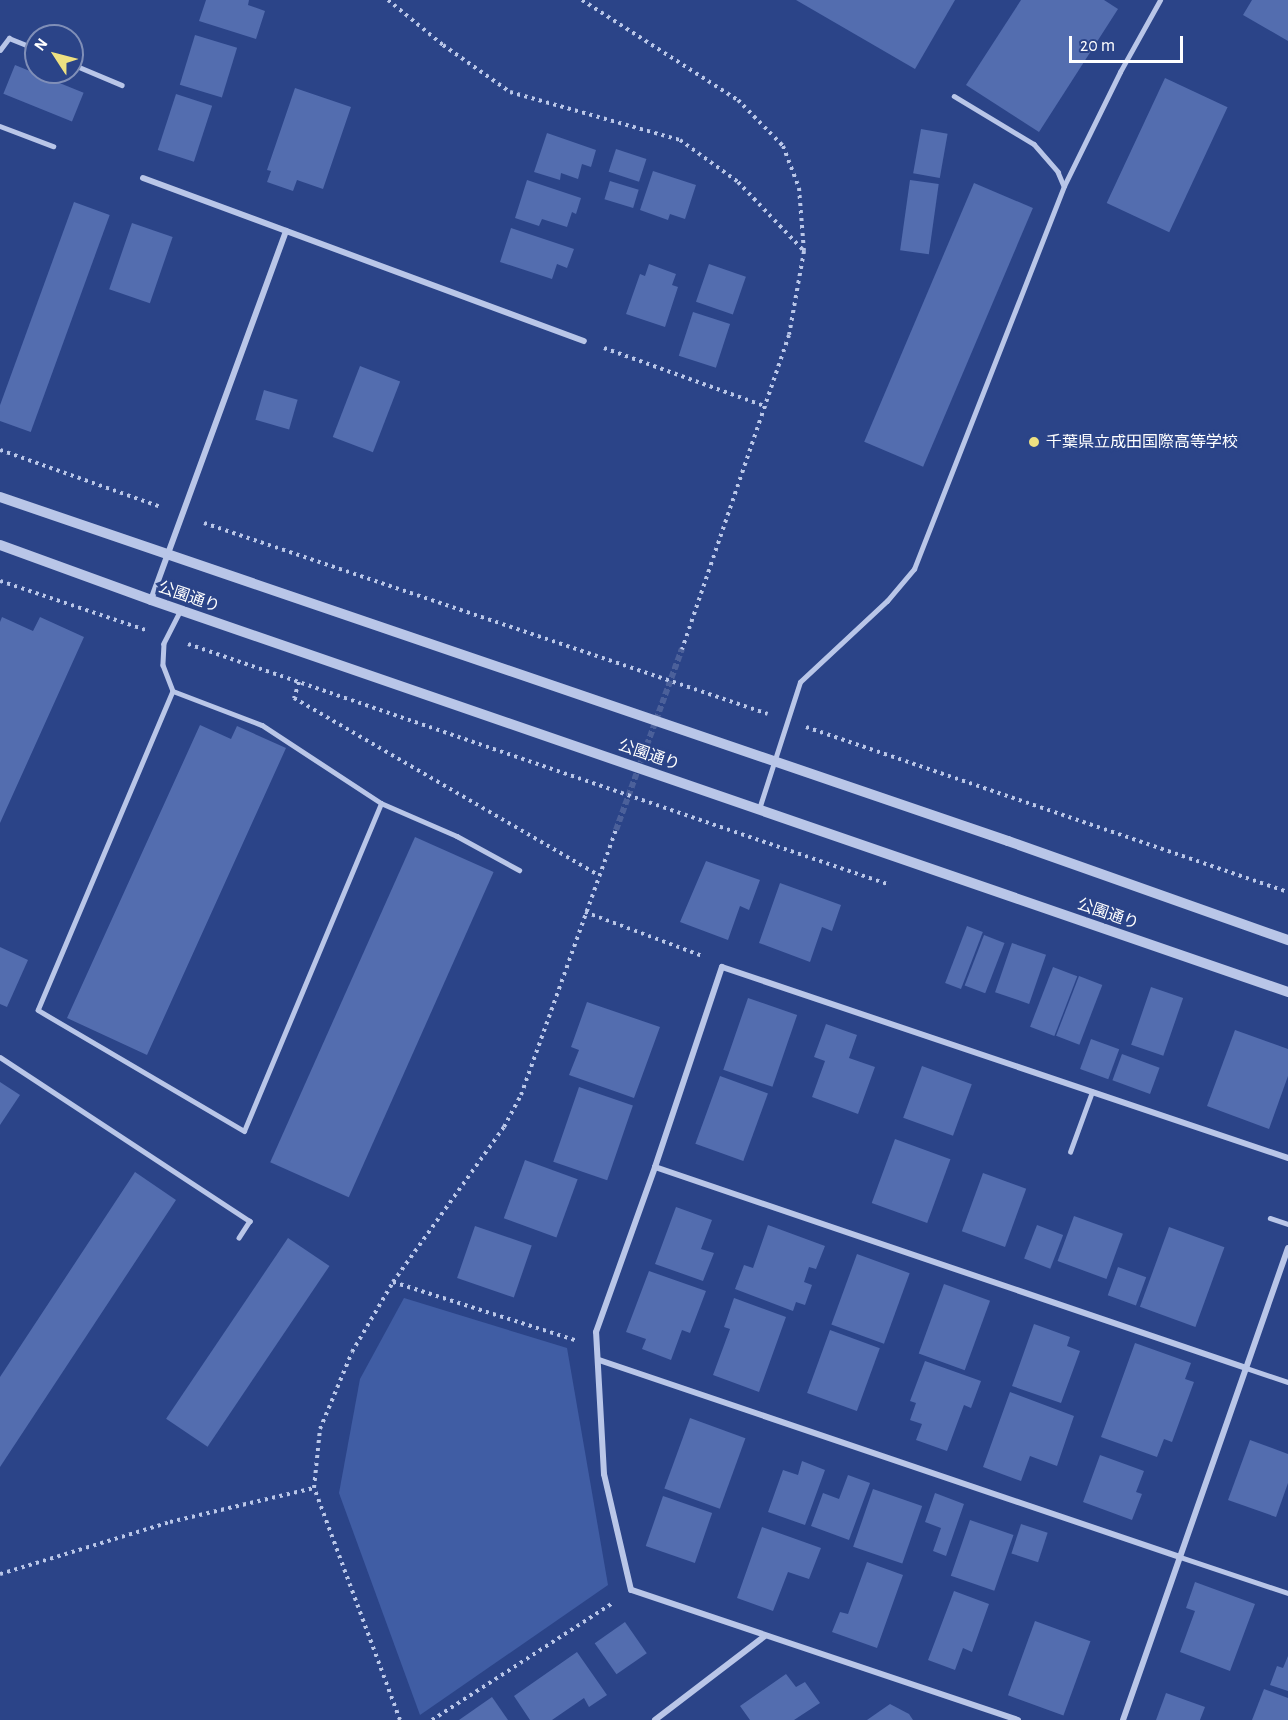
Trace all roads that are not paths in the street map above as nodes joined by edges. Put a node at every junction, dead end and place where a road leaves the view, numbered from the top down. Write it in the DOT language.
graph roads {
  1 [pos="1160,0"];
  2 [pos="24,44"];
  3 [pos="0,50"];
  4 [pos="84,69"];
  5 [pos="122,85"];
  6 [pos="954,96"];
  7 [pos="0,126"];
  8 [pos="53,146"];
  9 [pos="143,178"];
  10 [pos="1064,186"];
  11 [pos="286,231"];
  12 [pos="584,341"];
  13 [pos="0,497"];
  14 [pos="0,546"];
  15 [pos="168,555"];
  16 [pos="151,600"];
  17 [pos="181,610"];
  18 [pos="174,691"];
  19 [pos="773,763"];
  20 [pos="381,803"];
  21 [pos="759,809"];
  22 [pos="519,870"];
  23 [pos="1288,940"];
  24 [pos="1288,992"];
  25 [pos="0,1057"];
  26 [pos="1092,1092"];
  27 [pos="1070,1152"];
  28 [pos="1288,1158"];
  29 [pos="655,1167"];
  30 [pos="1270,1218"];
  31 [pos="1288,1224"];
  32 [pos="239,1238"];
  33 [pos="1288,1248"];
  34 [pos="599,1359"];
  35 [pos="1246,1368"];
  36 [pos="1288,1382"];
  37 [pos="1180,1557"];
  38 [pos="1288,1593"];
  39 [pos="765,1636"];
  40 [pos="655,1720"];
  41 [pos="1018,1720"];
  42 [pos="1123,1720"];
  1 -- 10 [label="lane"];
  2 -- 3 [label="lane"];
  4 -- 5 [label="lane"];
  6 -- 10 [label="lane"];
  7 -- 8 [label="lane"];
  9 -- 11 [label="street"];
  10 -- 19 [label="lane"];
  11 -- 12 [label="street"];
  11 -- 15 [label="street"];
  13 -- 15 [label="street, 公園通り"];
  14 -- 16 [label="street, 公園通り"];
  15 -- 16 [label="street"];
  15 -- 19 [label="street, 公園通り"];
  16 -- 17 [label="street, 公園通り"];
  17 -- 18 [label="lane"];
  17 -- 21 [label="street, 公園通り"];
  18 -- 20 [label="lane"];
  18 -- 20 [label="lane"];
  19 -- 21 [label="lane"];
  19 -- 23 [label="street, 公園通り"];
  20 -- 22 [label="lane"];
  21 -- 24 [label="street, 公園通り"];
  25 -- 32 [label="lane"];
  26 -- 27 [label="lane"];
  26 -- 28 [label="street"];
  26 -- 29 [label="street"];
  29 -- 34 [label="street"];
  29 -- 35 [label="street"];
  30 -- 31 [label="lane"];
  33 -- 35 [label="street"];
  34 -- 37 [label="street"];
  34 -- 39 [label="street"];
  35 -- 36 [label="lane"];
  35 -- 37 [label="street"];
  37 -- 38 [label="lane"];
  37 -- 42 [label="street"];
  39 -- 40 [label="street"];
  39 -- 41 [label="street"];
}
